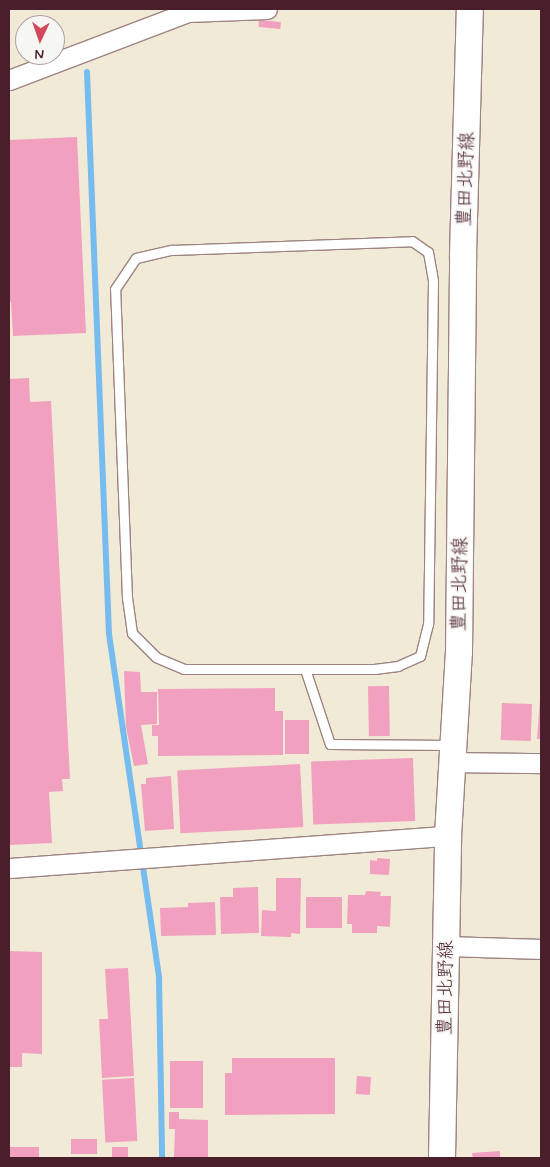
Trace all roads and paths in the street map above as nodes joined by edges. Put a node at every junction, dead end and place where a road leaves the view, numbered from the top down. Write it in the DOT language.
graph roads {
  1 [pos="267,9"];
  2 [pos="470,9"];
  3 [pos="9,80"];
  4 [pos="305,669"];
  5 [pos="454,753"];
  6 [pos="541,763"];
  7 [pos="448,836"];
  8 [pos="9,868"];
  9 [pos="447,946"];
  10 [pos="541,949"];
  11 [pos="442,1158"];
  1 -- 3 [label="street"];
  2 -- 5 [label="main road, 豊田北野線"];
  4 -- 4 [label="lane"];
  4 -- 5 [label="lane"];
  5 -- 6 [label="street"];
  5 -- 7 [label="main road, 豊田北野線"];
  7 -- 8 [label="street"];
  7 -- 9 [label="main road, 豊田北野線"];
  9 -- 10 [label="street"];
  9 -- 11 [label="main road, 豊田北野線"];
}
